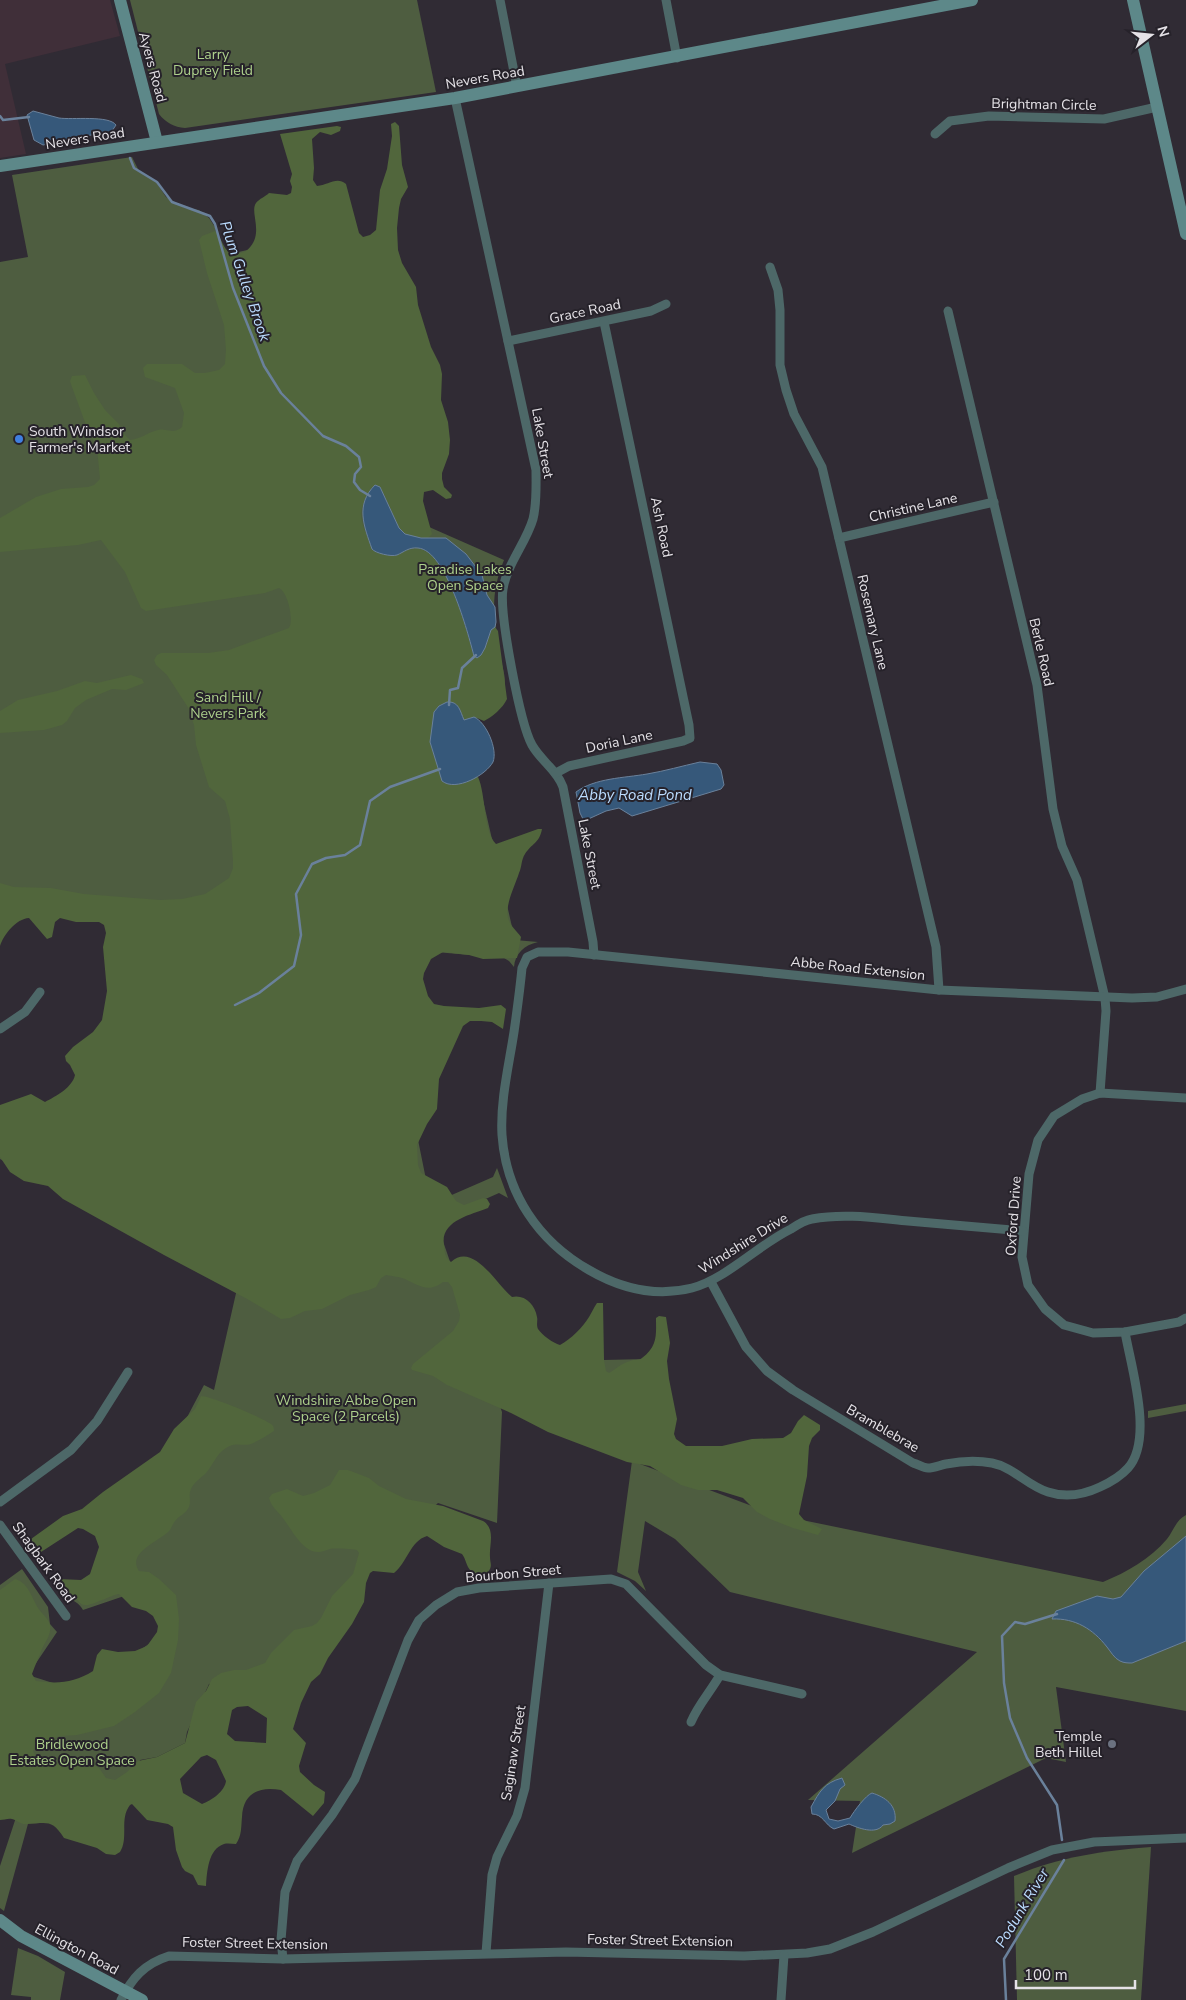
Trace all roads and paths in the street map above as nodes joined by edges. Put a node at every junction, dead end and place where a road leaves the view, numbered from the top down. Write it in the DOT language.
graph roads {
  1 [pos="120,0"];
  2 [pos="500,0"];
  3 [pos="666,0"];
  4 [pos="972,0"];
  5 [pos="1132,0"];
  6 [pos="951,2"];
  7 [pos="677,58"];
  8 [pos="517,87"];
  9 [pos="455,98"];
  10 [pos="1157,107"];
  11 [pos="935,134"];
  12 [pos="157,142"];
  13 [pos="0,166"];
  14 [pos="1186,234"];
  15 [pos="770,267"];
  16 [pos="666,304"];
  17 [pos="948,311"];
  18 [pos="604,322"];
  19 [pos="508,341"];
  20 [pos="994,502"];
  21 [pos="839,538"];
  22 [pos="690,738"];
  23 [pos="556,772"];
  24 [pos="594,955"];
  25 [pos="527,957"];
  26 [pos="1186,989"];
  27 [pos="939,990"];
  28 [pos="40,992"];
  29 [pos="1105,998"];
  30 [pos="0,1029"];
  31 [pos="1100,1093"];
  32 [pos="1186,1098"];
  33 [pos="1024,1232"];
  34 [pos="711,1282"];
  35 [pos="1186,1318"];
  36 [pos="1125,1332"];
  37 [pos="128,1372"];
  38 [pos="0,1502"];
  39 [pos="0,1525"];
  40 [pos="549,1583"];
  41 [pos="66,1616"];
  42 [pos="720,1675"];
  43 [pos="802,1694"];
  44 [pos="692,1722"];
  45 [pos="1186,1838"];
  46 [pos="0,1920"];
  47 [pos="486,1953"];
  48 [pos="784,1955"];
  49 [pos="283,1959"];
  50 [pos="123,1996"];
  51 [pos="142,2000"];
  52 [pos="781,2000"];
  1 -- 12 [label="street, Ayers Road"];
  2 -- 8 [label="street"];
  3 -- 7 [label="street"];
  4 -- 6 [label="street, Nevers Road"];
  5 -- 10 [label="street"];
  6 -- 7 [label="street, Nevers Road"];
  7 -- 8 [label="street, Nevers Road"];
  8 -- 9 [label="street, Nevers Road"];
  9 -- 12 [label="street, Nevers Road"];
  9 -- 19 [label="street, Lake Street"];
  10 -- 11 [label="street, Brightman Circle"];
  10 -- 14 [label="street"];
  12 -- 13 [label="street, Nevers Road"];
  15 -- 21 [label="street, Rosemary Lane"];
  16 -- 18 [label="street, Grace Road"];
  17 -- 20 [label="street, Berle Road"];
  18 -- 19 [label="street, Grace Road"];
  18 -- 22 [label="street, Ash Road"];
  19 -- 23 [label="street, Lake Street"];
  20 -- 21 [label="street, Christine Lane"];
  20 -- 29 [label="street, Berle Road"];
  21 -- 27 [label="street, Rosemary Lane"];
  22 -- 23 [label="street, Doria Lane"];
  23 -- 24 [label="street, Lake Street"];
  24 -- 25 [label="street, Abbe Road Extension"];
  24 -- 27 [label="street, Abbe Road Extension"];
  25 -- 34 [label="street, Windshire Drive"];
  26 -- 29 [label="street, Abbe Road Extension"];
  27 -- 29 [label="street, Abbe Road Extension"];
  28 -- 30 [label="street"];
  29 -- 31 [label="street"];
  31 -- 32 [label="street, Oxford Drive"];
  31 -- 33 [label="street, Oxford Drive"];
  33 -- 34 [label="street, Windshire Drive"];
  33 -- 36 [label="street, Oxford Drive"];
  34 -- 36 [label="street, Bramblebrae"];
  35 -- 36 [label="street, Oxford Drive"];
  37 -- 38 [label="street"];
  39 -- 41 [label="street, Shagbark Road"];
  40 -- 42 [label="street, Bourbon Street"];
  40 -- 47 [label="street, Saginaw Street"];
  40 -- 49 [label="street, Bourbon Street"];
  42 -- 43 [label="street, Bourbon Street"];
  42 -- 44 [label="street"];
  45 -- 48 [label="street, Foster Street Extension"];
  46 -- 50 [label="street, Ellington Road"];
  47 -- 48 [label="street, Foster Street Extension"];
  47 -- 49 [label="street, Foster Street Extension"];
  48 -- 52 [label="street"];
  49 -- 50 [label="street, Foster Street Extension"];
  50 -- 51 [label="street, Ellington Road"];
}
